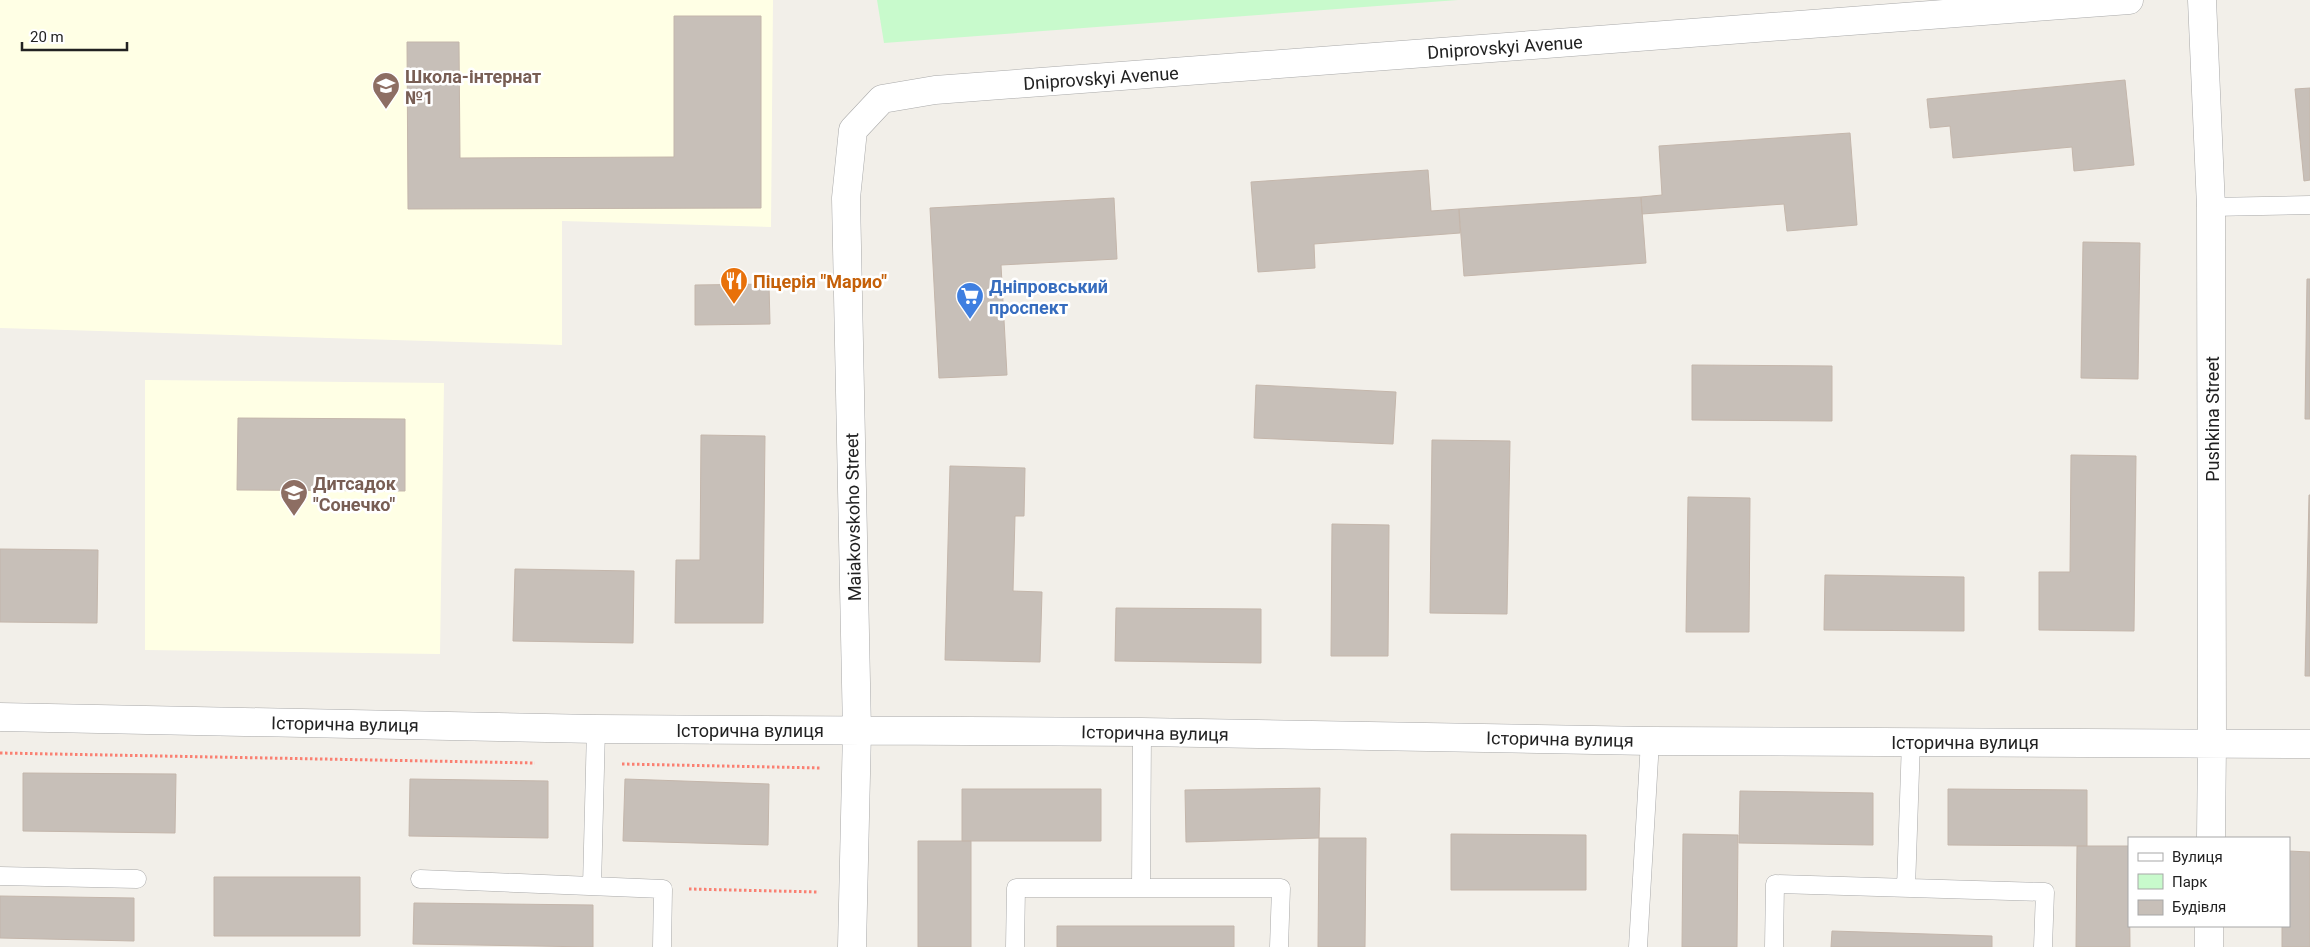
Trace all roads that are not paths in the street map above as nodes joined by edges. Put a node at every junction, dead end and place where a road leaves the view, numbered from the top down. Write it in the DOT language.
graph roads {
  1 [pos="2129,0"];
  2 [pos="2202,0"];
  3 [pos="882,98"];
  4 [pos="2310,205"];
  5 [pos="2211,207"];
  6 [pos="0,717"];
  7 [pos="596,729"];
  8 [pos="857,731"];
  9 [pos="1142,732"];
  10 [pos="1650,741"];
  11 [pos="1910,741"];
  12 [pos="2212,744"];
  13 [pos="2310,744"];
  14 [pos="2210,837"];
  15 [pos="0,876"];
  16 [pos="138,879"];
  17 [pos="420,879"];
  18 [pos="592,886"];
  19 [pos="1141,888"];
  20 [pos="1906,888"];
  21 [pos="2209,927"];
  22 [pos="662,947"];
  23 [pos="852,947"];
  24 [pos="1015,947"];
  25 [pos="1279,947"];
  26 [pos="1638,947"];
  27 [pos="1774,947"];
  28 [pos="2043,947"];
  29 [pos="2208,947"];
  1 -- 3 [label="street, Dniprovskyi Avenue"];
  2 -- 5 [label="street, Pushkina Street"];
  3 -- 8 [label="street, Maiakovskoho Street"];
  4 -- 5 [label="lane"];
  5 -- 12 [label="street, Pushkina Street"];
  6 -- 7 [label="street, Історична вулиця"];
  7 -- 8 [label="street, Історична вулиця"];
  7 -- 18 [label="lane"];
  8 -- 9 [label="street, Історична вулиця"];
  8 -- 23 [label="street, Maiakovskoho Street"];
  9 -- 10 [label="street, Історична вулиця"];
  9 -- 19 [label="lane"];
  10 -- 11 [label="street, Історична вулиця"];
  10 -- 26 [label="lane"];
  11 -- 12 [label="street, Історична вулиця"];
  11 -- 20 [label="lane"];
  12 -- 13 [label="street, Історична вулиця"];
  12 -- 14 [label="street, Pushkina Street"];
  15 -- 16 [label="lane"];
  17 -- 18 [label="lane"];
  18 -- 22 [label="lane"];
  19 -- 24 [label="lane"];
  19 -- 25 [label="lane"];
  20 -- 27 [label="lane"];
  20 -- 28 [label="lane"];
  21 -- 29 [label="street"];
}
